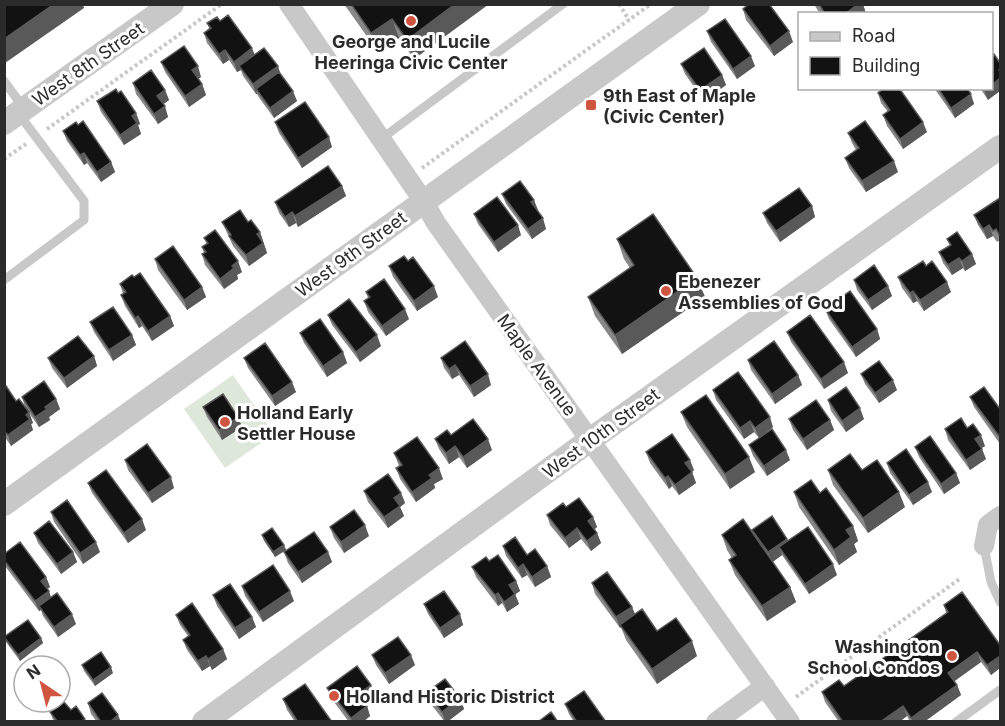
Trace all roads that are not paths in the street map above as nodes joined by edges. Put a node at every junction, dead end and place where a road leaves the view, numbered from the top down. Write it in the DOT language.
graph roads {
  1 [pos="289,4"];
  2 [pos="563,4"];
  3 [pos="171,5"];
  4 [pos="692,6"];
  5 [pos="4,81"];
  6 [pos="16,115"];
  7 [pos="381,139"];
  8 [pos="1000,147"];
  9 [pos="424,201"];
  10 [pos="4,280"];
  11 [pos="591,440"];
  12 [pos="4,504"];
  13 [pos="1000,516"];
  14 [pos="984,546"];
  15 [pos="1000,602"];
  16 [pos="765,686"];
  17 [pos="1000,690"];
  18 [pos="785,714"];
  19 [pos="204,722"];
  20 [pos="716,722"];
  21 [pos="957,722"];
  1 -- 7 [label="street, Maple Avenue"];
  2 -- 7 [label="lane"];
  3 -- 6 [label="street, West 8th Street"];
  4 -- 9 [label="street, West 9th Street"];
  5 -- 6 [label="lane"];
  6 -- 10 [label="lane"];
  7 -- 9 [label="street, Maple Avenue"];
  8 -- 11 [label="street, West 10th Street"];
  9 -- 11 [label="street, Maple Avenue"];
  9 -- 12 [label="street, West 9th Street"];
  11 -- 16 [label="street, Maple Avenue"];
  11 -- 19 [label="street, West 10th Street"];
  13 -- 14 [label="street"];
  14 -- 15 [label="lane"];
  16 -- 18 [label="street, Maple Avenue"];
  16 -- 20 [label="street"];
  17 -- 21 [label="lane"];
}
